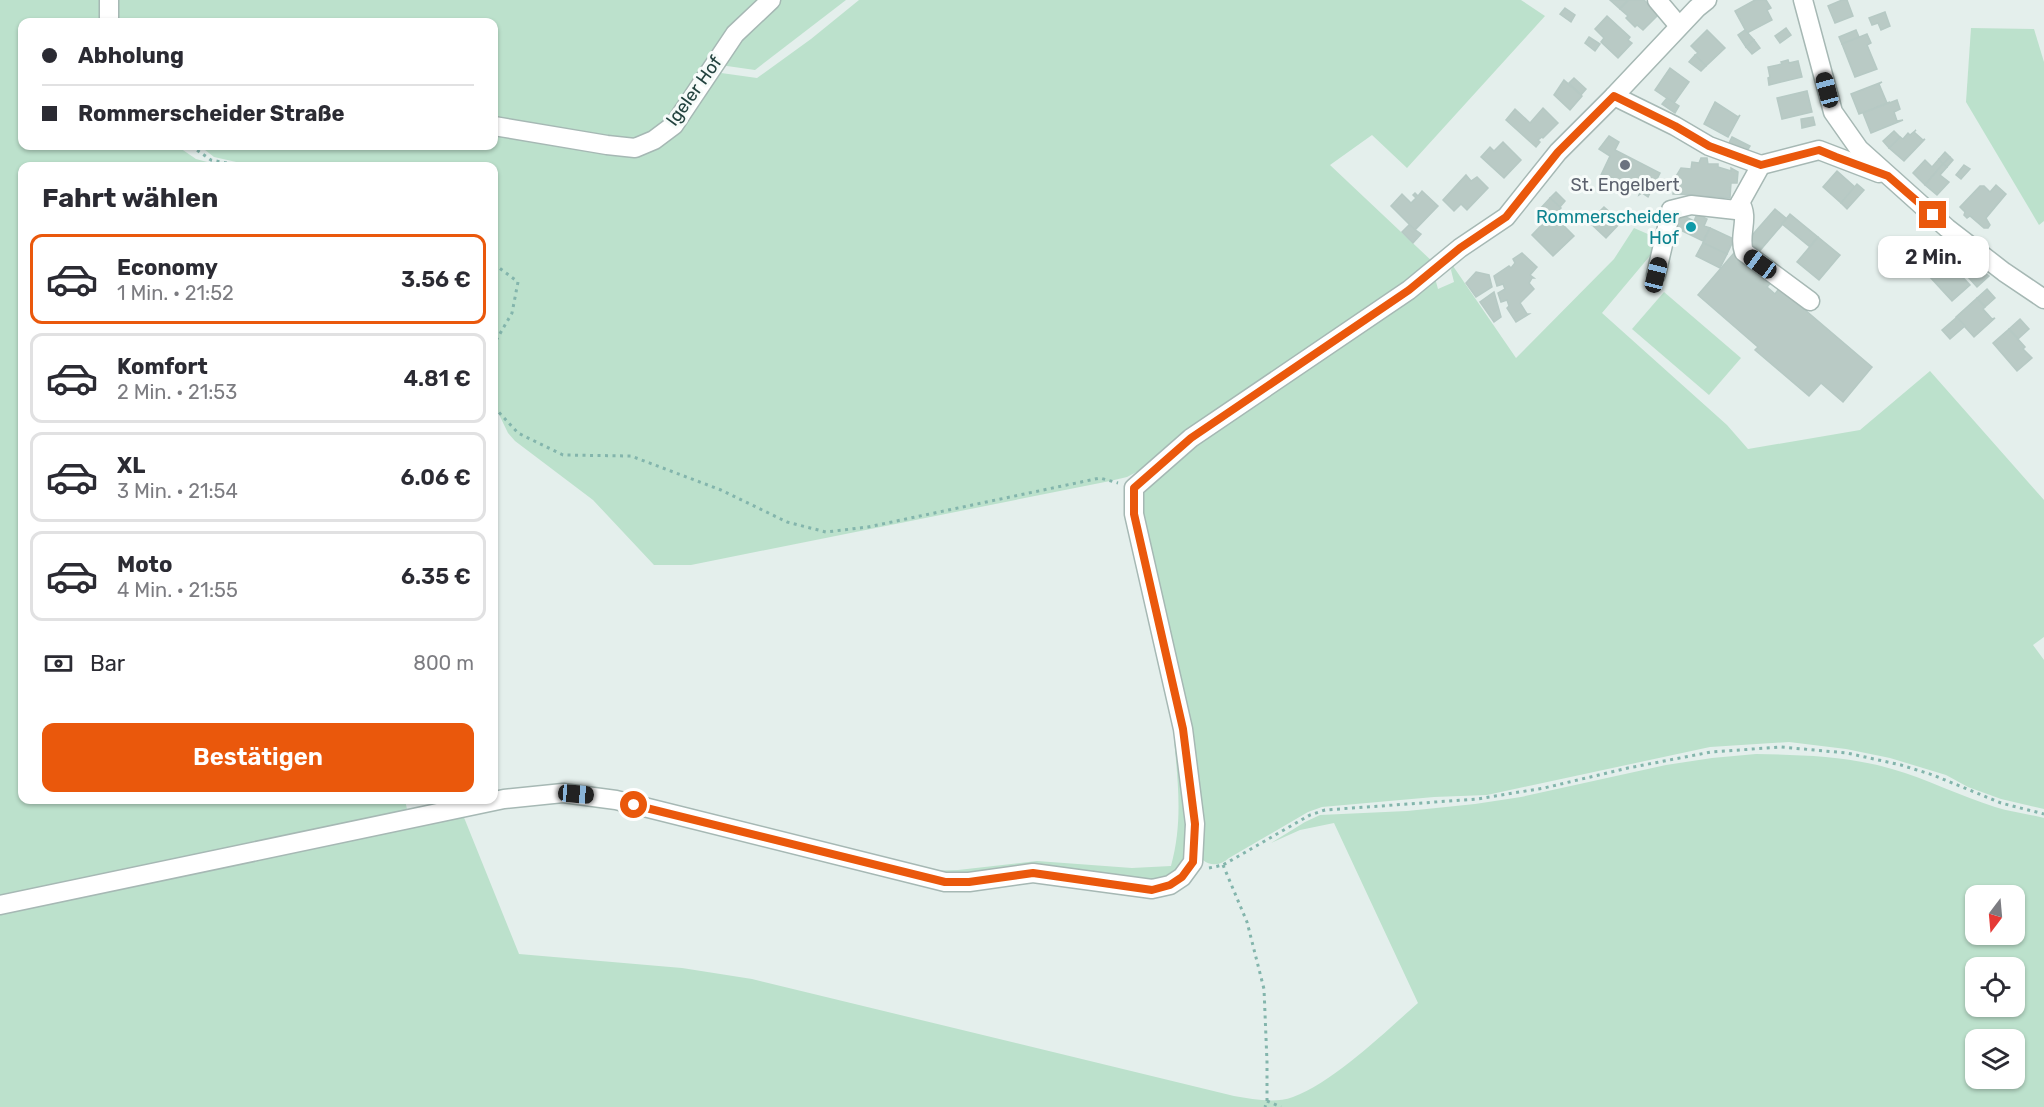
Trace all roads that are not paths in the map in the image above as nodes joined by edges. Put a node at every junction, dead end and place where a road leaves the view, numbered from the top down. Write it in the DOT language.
graph roads {
  1 [pos="109,0"];
  2 [pos="771,0"];
  3 [pos="1657,0"];
  4 [pos="1707,0"];
  5 [pos="1803,0"];
  6 [pos="108,18"];
  7 [pos="1679,26"];
  8 [pos="1614,96"];
  9 [pos="498,127"];
  10 [pos="1761,165"];
  11 [pos="1888,176"];
  12 [pos="1740,203"];
  13 [pos="1656,275"];
  14 [pos="2044,299"];
  15 [pos="1810,301"];
  16 [pos="498,800"];
  17 [pos="480,804"];
  18 [pos="0,905"];
  1 -- 6 [label="street"];
  2 -- 9 [label="street, Igeler Hof"];
  3 -- 7 [label="street"];
  4 -- 7 [label="street"];
  5 -- 11 [label="street"];
  7 -- 8 [label="street"];
  8 -- 10 [label="street"];
  8 -- 16 [label="street"];
  10 -- 11 [label="street"];
  10 -- 12 [label="street"];
  11 -- 14 [label="street"];
  12 -- 13 [label="street"];
  12 -- 15 [label="street"];
  17 -- 18 [label="street"];
}
